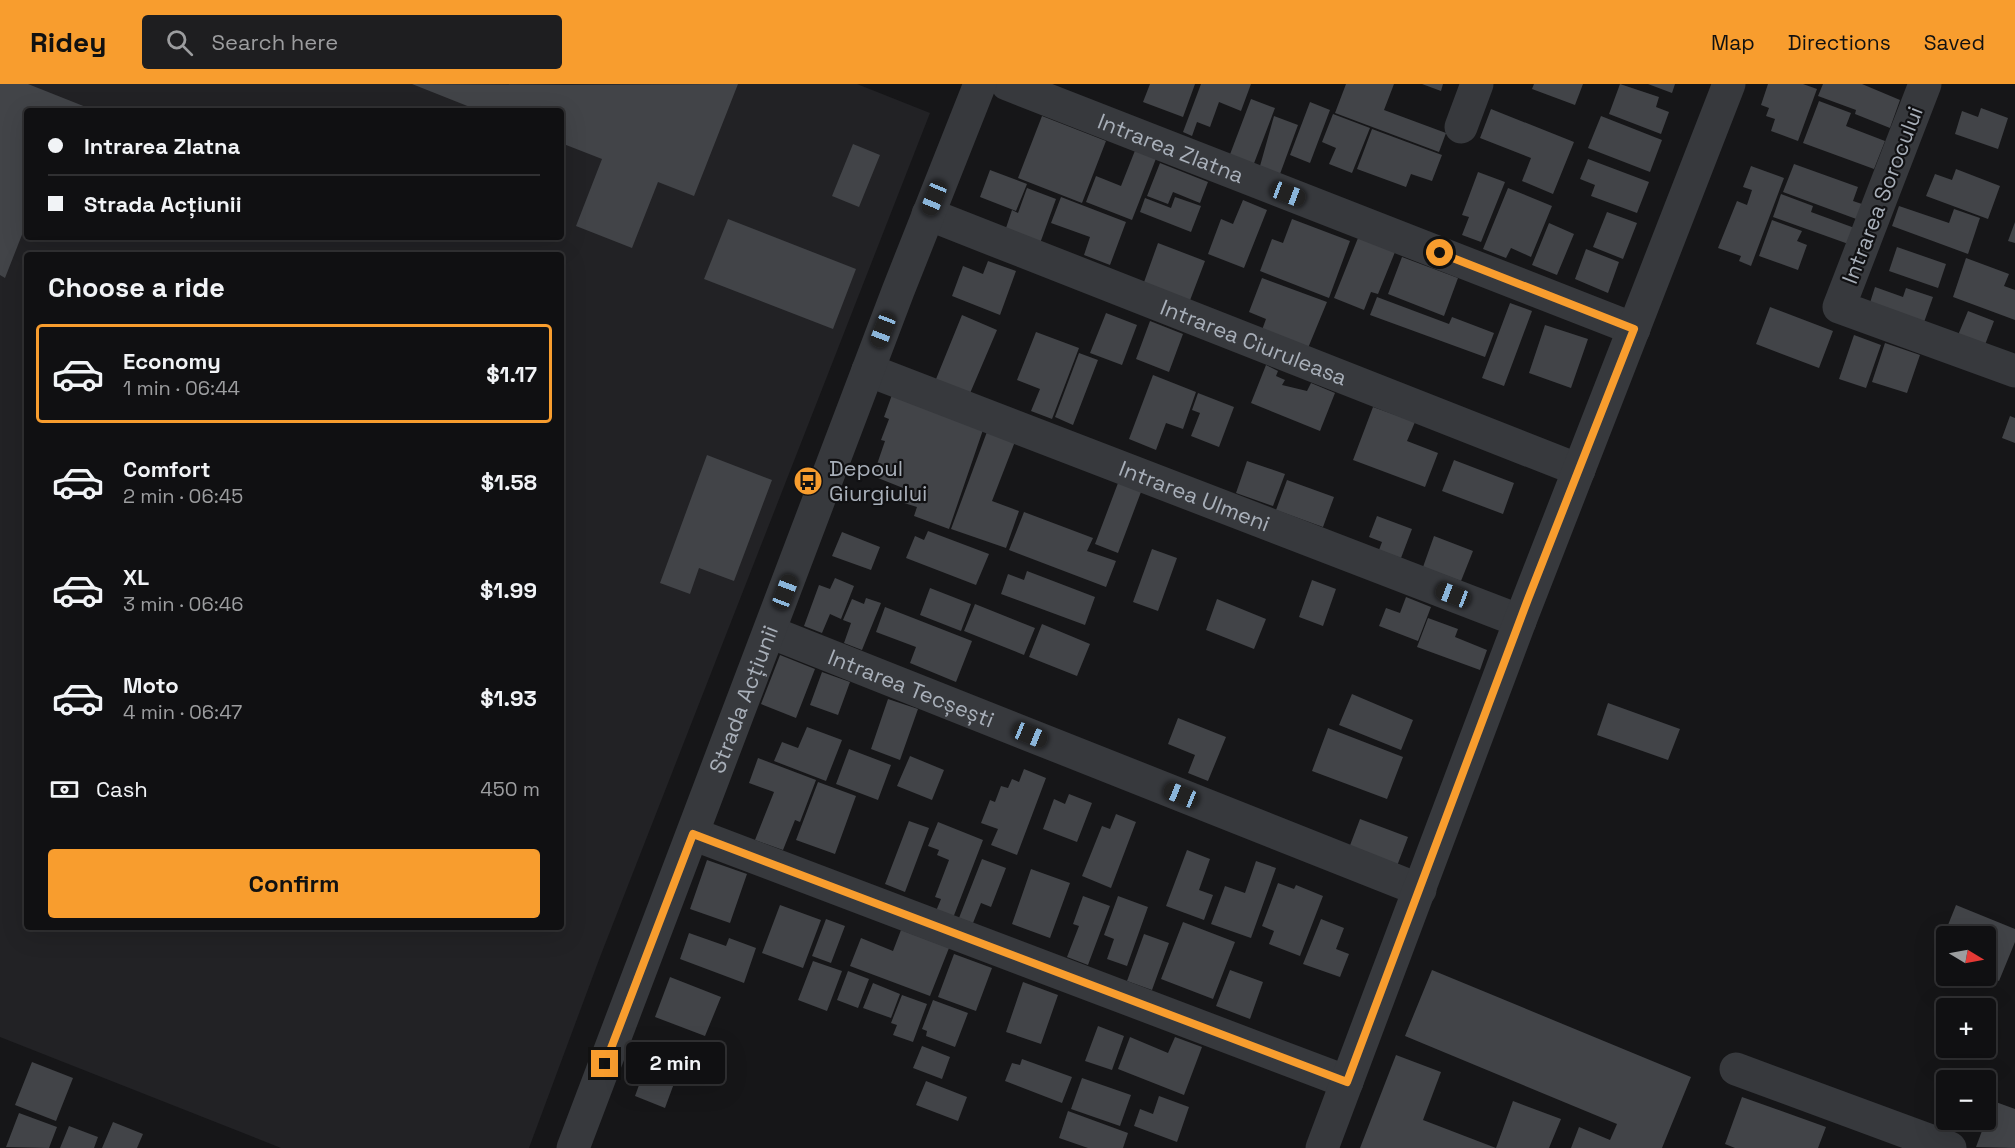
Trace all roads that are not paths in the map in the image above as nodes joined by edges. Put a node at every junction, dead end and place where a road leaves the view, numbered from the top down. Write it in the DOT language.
graph roads {
  1 [pos="980,84"];
  2 [pos="1008,84"];
  3 [pos="1477,84"];
  4 [pos="1729,84"];
  5 [pos="1924,84"];
  6 [pos="1461,127"];
  7 [pos="928,214"];
  8 [pos="1634,329"];
  9 [pos="868,370"];
  10 [pos="2015,371"];
  11 [pos="1579,470"];
  12 [pos="1520,621"];
  13 [pos="770,632"];
  14 [pos="693,834"];
  15 [pos="1420,890"];
  16 [pos="1736,1070"];
  17 [pos="1347,1082"];
  18 [pos="573,1148"];
  19 [pos="1322,1148"];
  20 [pos="1950,1148"];
  1 -- 7 [label="street, Strada Acțiunii"];
  2 -- 8 [label="street, Intrarea Zlatna"];
  3 -- 6 [label="street"];
  4 -- 8 [label="street"];
  5 -- 10 [label="street, Intrarea Sorocului"];
  7 -- 9 [label="street, Strada Acțiunii"];
  7 -- 11 [label="street, Intrarea Ciuruleasa"];
  8 -- 11 [label="street"];
  9 -- 12 [label="street, Intrarea Ulmeni"];
  9 -- 13 [label="street, Strada Acțiunii"];
  11 -- 12 [label="street"];
  12 -- 15 [label="street"];
  13 -- 14 [label="street, Strada Acțiunii"];
  13 -- 15 [label="street, Intrarea Tecșești"];
  14 -- 17 [label="street"];
  14 -- 18 [label="street, Strada Acțiunii"];
  15 -- 17 [label="street"];
  16 -- 20 [label="street"];
  17 -- 19 [label="street"];
}
